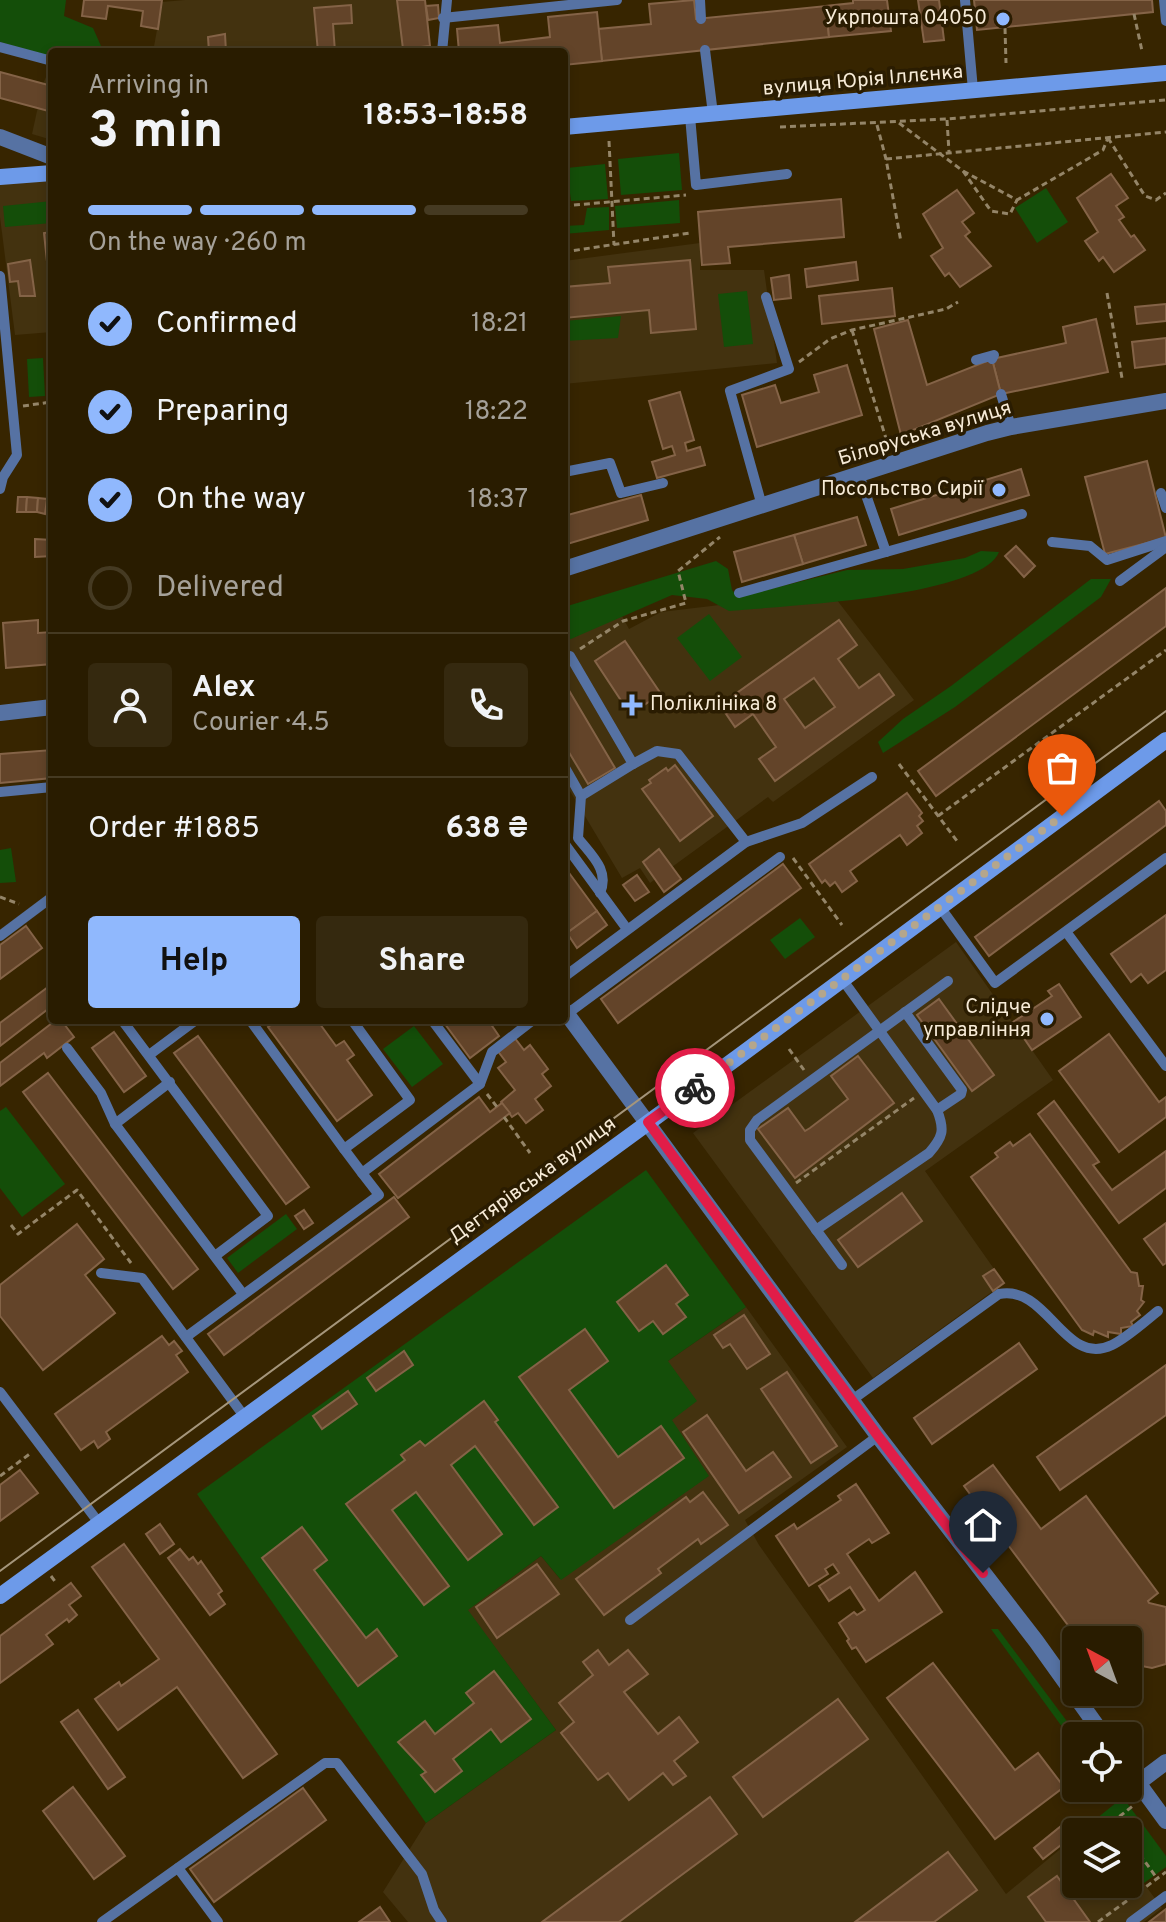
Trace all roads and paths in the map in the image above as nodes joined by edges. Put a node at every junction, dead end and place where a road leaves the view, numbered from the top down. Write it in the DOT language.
graph roads {
  1 [pos="447,0"];
  2 [pos="617,0"];
  3 [pos="700,0"];
  4 [pos="965,0"];
  5 [pos="1164,0"];
  6 [pos="1134,14"];
  7 [pos="443,18"];
  8 [pos="701,19"];
  9 [pos="1166,21"];
  10 [pos="1005,28"];
  11 [pos="0,47"];
  12 [pos="442,48"];
  13 [pos="705,50"];
  14 [pos="1142,51"];
  15 [pos="48,60"];
  16 [pos="1006,63"];
  17 [pos="1166,73"];
  18 [pos="973,90"];
  19 [pos="1166,100"];
  20 [pos="713,114"];
  21 [pos="690,116"];
  22 [pos="947,119"];
  23 [pos="897,121"];
  24 [pos="877,123"];
  25 [pos="568,127"];
  26 [pos="780,127"];
  27 [pos="1166,132"];
  28 [pos="0,137"];
  29 [pos="1108,138"];
  30 [pos="609,141"];
  31 [pos="939,152"];
  32 [pos="949,152"];
  33 [pos="48,155"];
  34 [pos="886,159"];
  35 [pos="963,171"];
  36 [pos="48,173"];
  37 [pos="787,174"];
  38 [pos="0,177"];
  39 [pos="1166,193"];
  40 [pos="686,196"];
  41 [pos="1017,200"];
  42 [pos="612,202"];
  43 [pos="568,206"];
  44 [pos="690,233"];
  45 [pos="901,242"];
  46 [pos="614,245"];
  47 [pos="568,251"];
  48 [pos="0,276"];
  49 [pos="1107,293"];
  50 [pos="766,297"];
  51 [pos="958,302"];
  52 [pos="852,330"];
  53 [pos="992,359"];
  54 [pos="976,360"];
  55 [pos="789,369"];
  56 [pos="1122,378"];
  57 [pos="1001,394"];
  58 [pos="1166,401"];
  59 [pos="48,402"];
  60 [pos="12,407"];
  61 [pos="1011,427"];
  62 [pos="894,464"];
  63 [pos="568,471"];
  64 [pos="859,475"];
  65 [pos="663,483"];
  66 [pos="0,489"];
  67 [pos="1161,493"];
  68 [pos="762,506"];
  69 [pos="1166,508"];
  70 [pos="1022,514"];
  71 [pos="720,537"];
  72 [pos="1052,542"];
  73 [pos="1166,544"];
  74 [pos="886,552"];
  75 [pos="568,568"];
  76 [pos="1120,581"];
  77 [pos="739,593"];
  78 [pos="1166,650"];
  79 [pos="570,656"];
  80 [pos="48,707"];
  81 [pos="0,713"];
  82 [pos="1164,745"];
  83 [pos="633,764"];
  84 [pos="899,764"];
  85 [pos="568,773"];
  86 [pos="872,777"];
  87 [pos="48,787"];
  88 [pos="0,792"];
  89 [pos="581,796"];
  90 [pos="938,816"];
  91 [pos="774,832"];
  92 [pos="957,841"];
  93 [pos="746,842"];
  94 [pos="568,849"];
  95 [pos="780,857"];
  96 [pos="1166,858"];
  97 [pos="600,893"];
  98 [pos="0,897"];
  99 [pos="48,900"];
  100 [pos="940,907"];
  101 [pos="34,910"];
  102 [pos="842,925"];
  103 [pos="627,929"];
  104 [pos="1067,933"];
  105 [pos="0,936"];
  106 [pos="568,974"];
  107 [pos="842,979"];
  108 [pos="948,981"];
  109 [pos="568,1010"];
  110 [pos="905,1012"];
  111 [pos="568,1016"];
  112 [pos="125,1024"];
  113 [pos="191,1024"];
  114 [pos="253,1024"];
  115 [pos="355,1024"];
  116 [pos="435,1024"];
  117 [pos="528,1024"];
  118 [pos="880,1030"];
  119 [pos="67,1048"];
  120 [pos="789,1049"];
  121 [pos="149,1055"];
  122 [pos="1166,1066"];
  123 [pos="810,1080"];
  124 [pos="170,1082"];
  125 [pos="480,1084"];
  126 [pos="924,1091"];
  127 [pos="937,1110"];
  128 [pos="504,1117"];
  129 [pos="648,1122"];
  130 [pos="115,1124"];
  131 [pos="344,1149"];
  132 [pos="530,1153"];
  133 [pos="362,1173"];
  134 [pos="787,1190"];
  135 [pos="11,1225"];
  136 [pos="816,1230"];
  137 [pos="215,1256"];
  138 [pos="842,1265"];
  139 [pos="101,1273"];
  140 [pos="142,1278"];
  141 [pos="243,1294"];
  142 [pos="1158,1311"];
  143 [pos="186,1337"];
  144 [pos="0,1392"];
  145 [pos="852,1400"];
  146 [pos="244,1416"];
  147 [pos="878,1436"];
  148 [pos="41,1446"];
  149 [pos="0,1476"];
  150 [pos="99,1523"];
  151 [pos="51,1576"];
  152 [pos="57,1584"];
  153 [pos="0,1596"];
  154 [pos="630,1620"];
  155 [pos="1094,1722"];
  156 [pos="1166,1762"];
  157 [pos="1142,1780"];
  158 [pos="1142,1788"];
  159 [pos="1134,1805"];
  160 [pos="1118,1818"];
  161 [pos="1166,1821"];
  162 [pos="1142,1857"];
  163 [pos="178,1868"];
  164 [pos="1166,1872"];
  165 [pos="1157,1878"];
  166 [pos="1166,1896"];
  167 [pos="120,1917"];
  168 [pos="102,1922"];
  169 [pos="218,1922"];
  170 [pos="442,1922"];
  171 [pos="1098,1922"];
  172 [pos="1131,1922"];
  1 -- 7 [label="lane"];
  2 -- 7 [label="lane"];
  3 -- 8 [label="lane"];
  4 -- 18 [label="lane"];
  5 -- 9 [label="lane"];
  6 -- 14 [label="path"];
  7 -- 12 [label="lane"];
  10 -- 16 [label="path"];
  11 -- 15 [label="lane"];
  13 -- 20 [label="lane"];
  17 -- 18 [label="main road, вулиця Юрія Іллєнка"];
  18 -- 20 [label="main road, вулиця Юрія Іллєнка"];
  19 -- 22 [label="path"];
  20 -- 21 [label="main road, вулиця Юрія Іллєнка"];
  21 -- 25 [label="main road, вулиця Юрія Іллєнка"];
  21 -- 37 [label="lane"];
  22 -- 23 [label="path"];
  22 -- 32 [label="path"];
  23 -- 24 [label="path"];
  23 -- 31 [label="path"];
  24 -- 26 [label="path"];
  24 -- 34 [label="path"];
  27 -- 29 [label="path"];
  28 -- 33 [label="street"];
  29 -- 32 [label="path"];
  29 -- 39 [label="path"];
  29 -- 41 [label="path"];
  30 -- 42 [label="path"];
  31 -- 32 [label="path"];
  31 -- 34 [label="path"];
  31 -- 35 [label="path"];
  34 -- 45 [label="path"];
  35 -- 41 [label="path"];
  35 -- 41 [label="path"];
  36 -- 38 [label="main road"];
  40 -- 42 [label="path"];
  42 -- 43 [label="path"];
  42 -- 46 [label="path"];
  44 -- 46 [label="path"];
  46 -- 47 [label="path"];
  48 -- 60 [label="lane"];
  49 -- 56 [label="path"];
  50 -- 55 [label="lane"];
  51 -- 52 [label="path"];
  52 -- 55 [label="path"];
  52 -- 62 [label="path"];
  53 -- 54 [label="lane"];
  55 -- 68 [label="lane"];
  57 -- 61 [label="lane"];
  58 -- 61 [label="street, Білоруська вулиця"];
  59 -- 60 [label="path"];
  60 -- 66 [label="lane"];
  61 -- 62 [label="street, Білоруська вулиця"];
  62 -- 64 [label="street, Білоруська вулиця"];
  63 -- 65 [label="lane"];
  64 -- 68 [label="street, Білоруська вулиця"];
  64 -- 74 [label="lane"];
  67 -- 69 [label="lane"];
  68 -- 75 [label="street, Білоруська вулиця"];
  70 -- 74 [label="lane"];
  71 -- 79 [label="path"];
  72 -- 73 [label="lane"];
  73 -- 76 [label="lane"];
  74 -- 77 [label="lane"];
  78 -- 90 [label="path"];
  79 -- 83 [label="lane"];
  80 -- 81 [label="street"];
  82 -- 100 [label="main road, Дегтярівська вулиця"];
  83 -- 89 [label="lane"];
  83 -- 93 [label="lane"];
  84 -- 90 [label="path"];
  85 -- 89 [label="lane"];
  86 -- 91 [label="lane"];
  87 -- 88 [label="lane"];
  89 -- 97 [label="lane"];
  90 -- 92 [label="path"];
  91 -- 93 [label="lane"];
  91 -- 102 [label="path"];
  93 -- 103 [label="lane"];
  94 -- 97 [label="lane"];
  95 -- 109 [label="lane"];
  96 -- 104 [label="lane"];
  97 -- 103 [label="lane"];
  98 -- 101 [label="path"];
  99 -- 101 [label="lane"];
  100 -- 104 [label="lane"];
  100 -- 107 [label="main road, Дегтярівська вулиця"];
  101 -- 105 [label="lane"];
  103 -- 106 [label="lane"];
  104 -- 122 [label="lane"];
  107 -- 118 [label="lane"];
  107 -- 129 [label="main road, Дегтярівська вулиця"];
  108 -- 110 [label="lane"];
  110 -- 118 [label="lane"];
  110 -- 127 [label="lane"];
  111 -- 129 [label="street"];
  112 -- 121 [label="lane"];
  113 -- 121 [label="lane"];
  114 -- 131 [label="lane"];
  115 -- 131 [label="lane"];
  116 -- 125 [label="lane"];
  117 -- 125 [label="lane"];
  118 -- 123 [label="lane"];
  118 -- 126 [label="lane"];
  119 -- 130 [label="lane"];
  120 -- 123 [label="path"];
  121 -- 124 [label="lane"];
  123 -- 134 [label="lane"];
  124 -- 130 [label="lane"];
  124 -- 137 [label="lane"];
  125 -- 133 [label="lane"];
  126 -- 127 [label="lane"];
  126 -- 134 [label="path"];
  127 -- 136 [label="lane"];
  128 -- 132 [label="path"];
  129 -- 145 [label="street"];
  129 -- 146 [label="main road, Дегтярівська вулиця"];
  130 -- 137 [label="lane"];
  131 -- 133 [label="lane"];
  133 -- 141 [label="lane"];
  134 -- 136 [label="lane"];
  135 -- 140 [label="path"];
  136 -- 138 [label="lane"];
  137 -- 141 [label="lane"];
  139 -- 140 [label="lane"];
  140 -- 143 [label="lane"];
  141 -- 143 [label="lane"];
  142 -- 145 [label="lane"];
  143 -- 146 [label="lane"];
  144 -- 148 [label="lane"];
  145 -- 147 [label="street"];
  146 -- 150 [label="main road, Дегтярівська вулиця"];
  147 -- 154 [label="lane"];
  147 -- 155 [label="street"];
  148 -- 149 [label="path"];
  148 -- 150 [label="lane"];
  150 -- 153 [label="main road, Дегтярівська вулиця"];
  151 -- 152 [label="path"];
  156 -- 157 [label="street"];
  158 -- 161 [label="street"];
  159 -- 160 [label="path"];
  162 -- 165 [label="path"];
  163 -- 167 [label="lane"];
  163 -- 169 [label="lane"];
  163 -- 170 [label="lane"];
  164 -- 165 [label="path"];
  165 -- 171 [label="path"];
  166 -- 172 [label="lane"];
  167 -- 168 [label="lane"];
}
